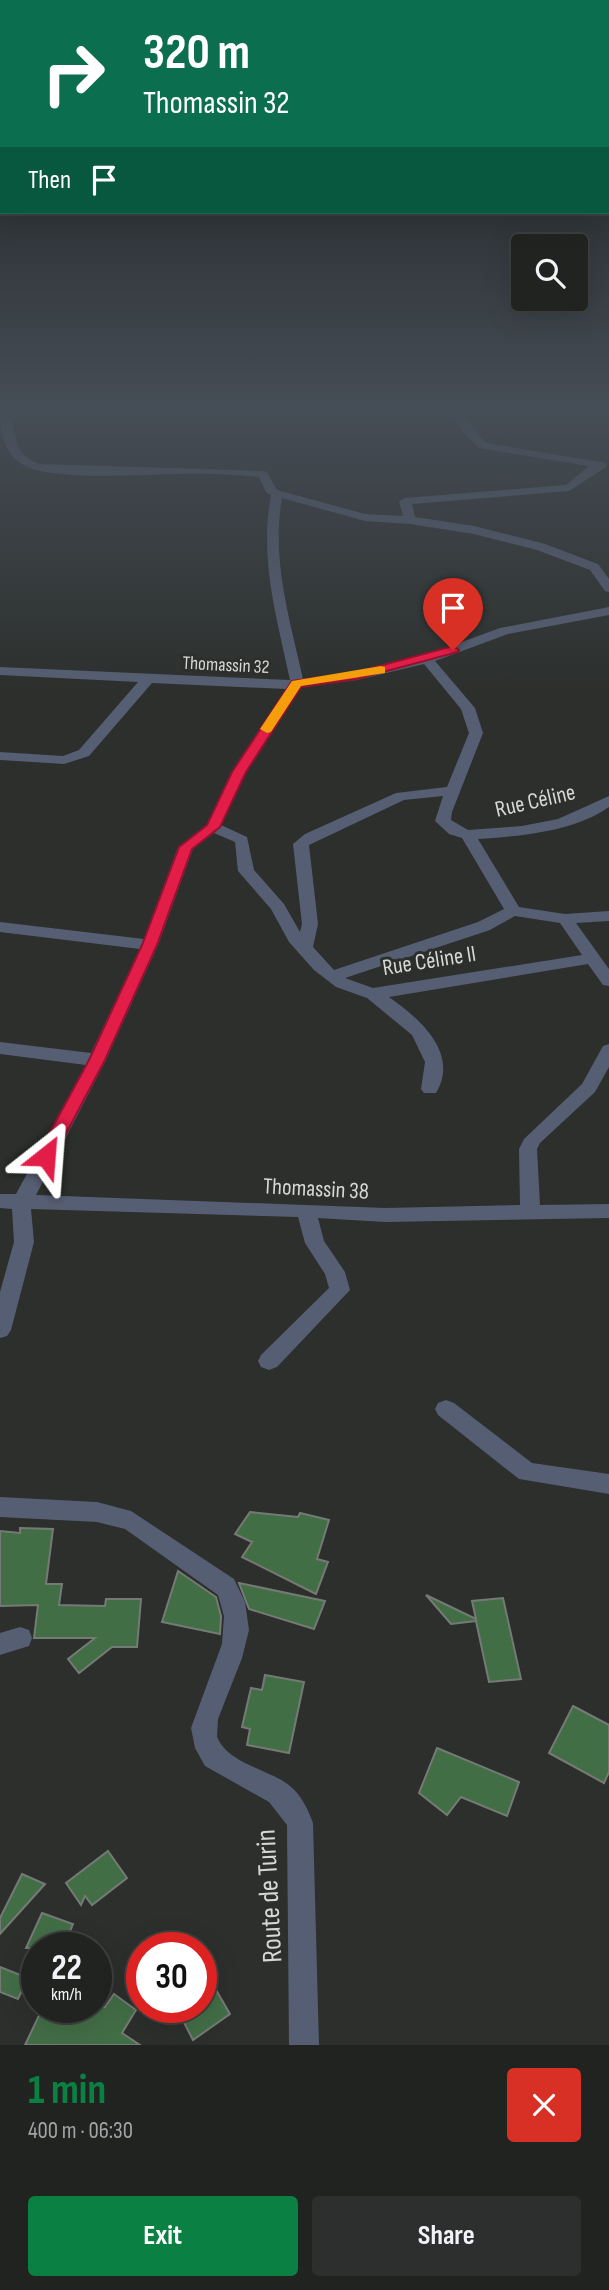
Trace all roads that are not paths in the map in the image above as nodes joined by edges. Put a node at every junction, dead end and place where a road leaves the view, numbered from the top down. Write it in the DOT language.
graph roads {
  1 [pos="275,502"];
  2 [pos="309,502"];
  3 [pos="405,502"];
  4 [pos="410,520"];
  5 [pos="609,588"];
  6 [pos="609,611"];
  7 [pos="427,659"];
  8 [pos="0,671"];
  9 [pos="148,679"];
  10 [pos="296,683"];
  11 [pos="0,756"];
  12 [pos="453,791"];
  13 [pos="609,800"];
  14 [pos="213,827"];
  15 [pos="468,835"];
  16 [pos="513,911"];
  17 [pos="609,916"];
  18 [pos="565,919"];
  19 [pos="0,927"];
  20 [pos="150,945"];
  21 [pos="305,948"];
  22 [pos="594,958"];
  23 [pos="331,977"];
  24 [pos="609,981"];
  25 [pos="373,994"];
  26 [pos="0,1048"];
  27 [pos="609,1050"];
  28 [pos="97,1060"];
  29 [pos="430,1089"];
  30 [pos="0,1201"];
  31 [pos="21,1203"];
  32 [pos="306,1210"];
  33 [pos="609,1210"];
  34 [pos="530,1211"];
  35 [pos="0,1330"];
  36 [pos="269,1360"];
  37 [pos="446,1409"];
  38 [pos="609,1484"];
  39 [pos="0,1507"];
  40 [pos="304,2045"];
  1 -- 10 [label="street"];
  2 -- 4 [label="street"];
  3 -- 4 [label="street"];
  4 -- 5 [label="street"];
  6 -- 7 [label="street, Thomassin 32"];
  7 -- 10 [label="street, Thomassin 32"];
  7 -- 12 [label="street, Rue Céline"];
  8 -- 9 [label="street, Thomassin 32"];
  9 -- 10 [label="street, Thomassin 32"];
  9 -- 11 [label="street"];
  10 -- 14 [label="street"];
  12 -- 15 [label="street, Rue Céline"];
  12 -- 21 [label="street"];
  13 -- 15 [label="street, Rue Céline"];
  14 -- 20 [label="street"];
  14 -- 21 [label="street, Rue Céline II"];
  15 -- 16 [label="street, Rue Céline"];
  16 -- 18 [label="street"];
  16 -- 23 [label="street"];
  17 -- 18 [label="street"];
  18 -- 22 [label="street"];
  19 -- 20 [label="street"];
  20 -- 28 [label="street"];
  21 -- 23 [label="street, Rue Céline II"];
  22 -- 24 [label="street"];
  22 -- 25 [label="street, Rue Céline II"];
  23 -- 25 [label="street, Rue Céline II"];
  25 -- 29 [label="street"];
  26 -- 28 [label="street"];
  27 -- 34 [label="street"];
  28 -- 31 [label="street"];
  30 -- 31 [label="street, Thomassin 38"];
  31 -- 32 [label="street, Thomassin 38"];
  31 -- 35 [label="street"];
  32 -- 34 [label="street, Thomassin 38"];
  32 -- 36 [label="street"];
  33 -- 34 [label="street, Thomassin 38"];
  37 -- 38 [label="street"];
  39 -- 40 [label="street, Route de Turin"];
}
